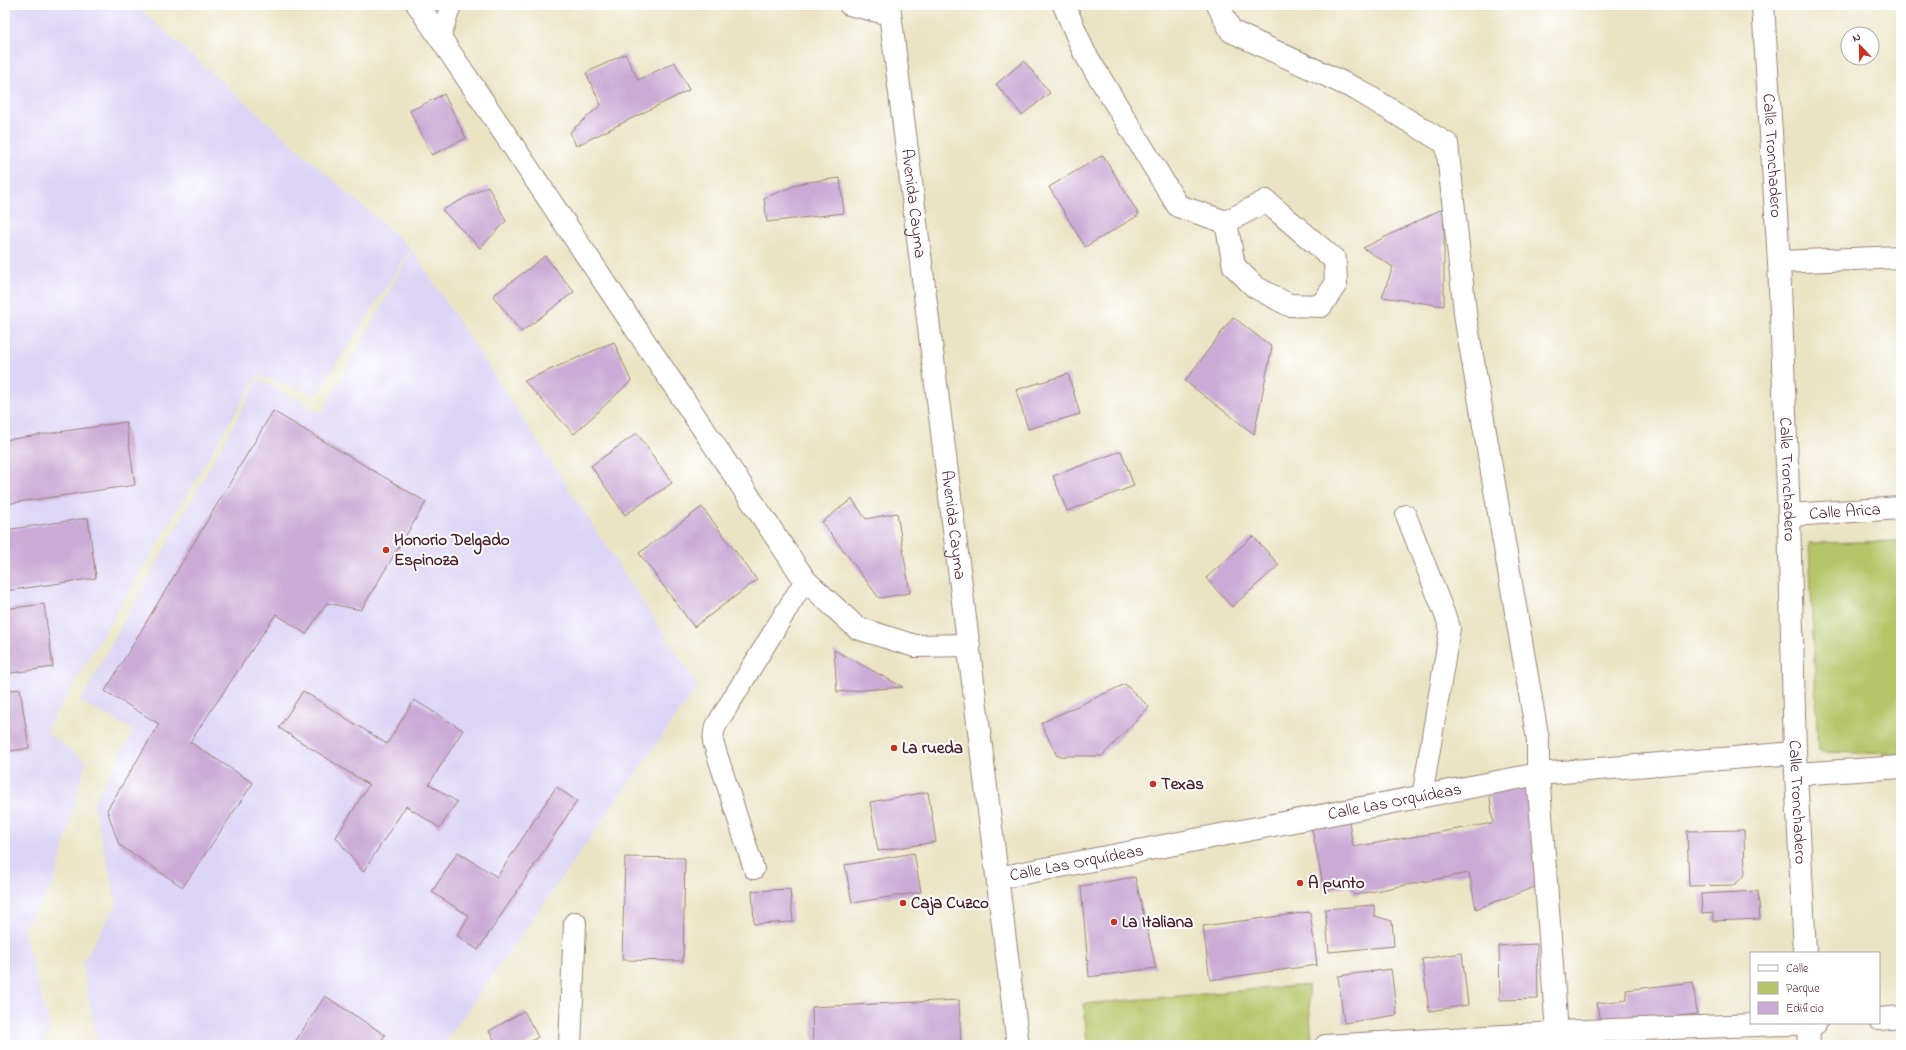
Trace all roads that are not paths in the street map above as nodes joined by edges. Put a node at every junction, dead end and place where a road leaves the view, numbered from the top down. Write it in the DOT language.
graph roads {
  1 [pos="418,5"];
  2 [pos="451,5"];
  3 [pos="849,5"];
  4 [pos="1064,5"];
  5 [pos="1218,5"];
  6 [pos="1764,5"];
  7 [pos="889,10"];
  8 [pos="440,38"];
  9 [pos="1226,222"];
  10 [pos="1901,257"];
  11 [pos="1779,262"];
  12 [pos="1901,508"];
  13 [pos="1406,515"];
  14 [pos="1789,515"];
  15 [pos="805,580"];
  16 [pos="969,645"];
  17 [pos="1794,753"];
  18 [pos="1901,767"];
  19 [pos="1538,774"];
  20 [pos="1797,774"];
  21 [pos="1422,797"];
  22 [pos="754,869"];
  23 [pos="998,878"];
  24 [pos="575,923"];
  25 [pos="1805,952"];
  26 [pos="1901,1018"];
  27 [pos="1880,1019"];
  28 [pos="1780,1024"];
  29 [pos="1808,1024"];
  30 [pos="1557,1032"];
  31 [pos="570,1045"];
  32 [pos="1018,1045"];
  33 [pos="1325,1045"];
  34 [pos="1809,1045"];
  1 -- 8 [label="street"];
  2 -- 8 [label="lane"];
  3 -- 7 [label="lane"];
  4 -- 9 [label="street"];
  5 -- 19 [label="street"];
  6 -- 11 [label="street, Calle Tronchadero"];
  7 -- 16 [label="street, Avenida Cayma"];
  8 -- 15 [label="street"];
  9 -- 9 [label="street"];
  10 -- 11 [label="street"];
  11 -- 14 [label="street, Calle Tronchadero"];
  12 -- 14 [label="street, Calle Arica"];
  13 -- 21 [label="lane"];
  14 -- 17 [label="street, Calle Tronchadero"];
  15 -- 16 [label="street"];
  15 -- 22 [label="lane"];
  16 -- 23 [label="street, Avenida Cayma"];
  17 -- 19 [label="street, Calle Las Orquídeas"];
  17 -- 20 [label="street, Calle Tronchadero"];
  18 -- 20 [label="street"];
  19 -- 21 [label="street, Calle Las Orquídeas"];
  19 -- 30 [label="street"];
  20 -- 25 [label="street, Calle Tronchadero"];
  21 -- 23 [label="street, Calle Las Orquídeas"];
  23 -- 32 [label="street, Avenida Cayma"];
  24 -- 31 [label="street"];
  26 -- 27 [label="street"];
  28 -- 30 [label="street"];
  29 -- 34 [label="street"];
  30 -- 33 [label="lane"];
}
